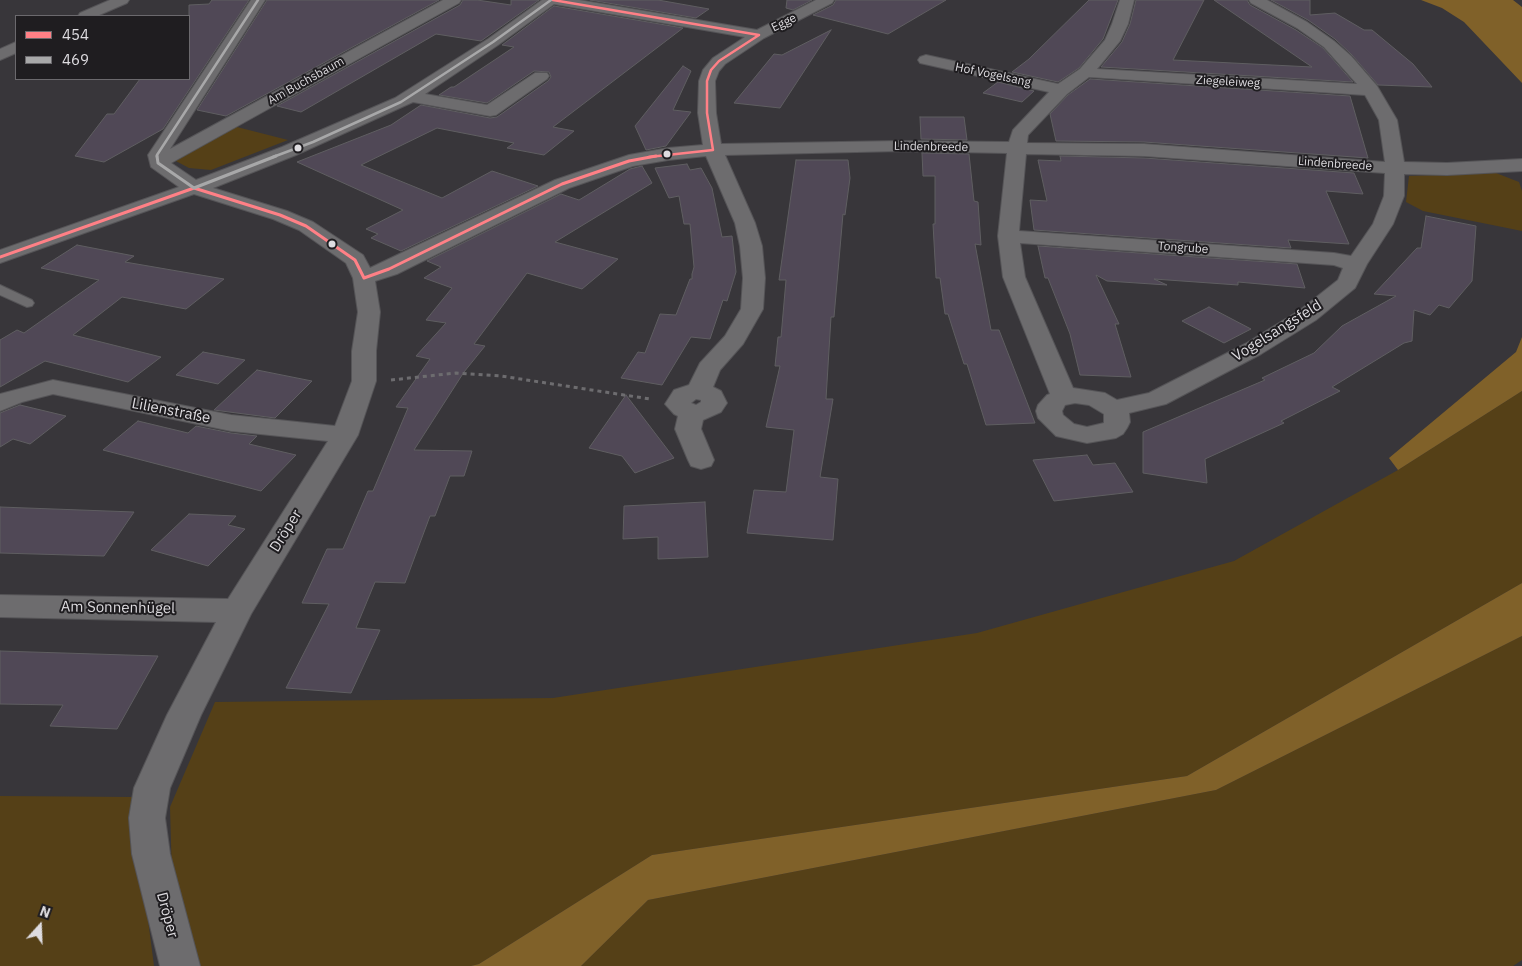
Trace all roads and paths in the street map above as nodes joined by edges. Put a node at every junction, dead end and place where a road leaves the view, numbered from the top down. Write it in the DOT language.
graph roads {
  1 [pos="122,0"];
  2 [pos="258,0"];
  3 [pos="454,0"];
  4 [pos="552,0"];
  5 [pos="1127,0"];
  6 [pos="1256,0"];
  7 [pos="828,1"];
  8 [pos="87,15"];
  9 [pos="759,35"];
  10 [pos="15,48"];
  11 [pos="0,55"];
  12 [pos="926,60"];
  13 [pos="1086,72"];
  14 [pos="541,76"];
  15 [pos="1061,90"];
  16 [pos="1371,90"];
  17 [pos="405,99"];
  18 [pos="1017,148"];
  19 [pos="713,150"];
  20 [pos="158,163"];
  21 [pos="1522,165"];
  22 [pos="1395,168"];
  23 [pos="194,188"];
  24 [pos="1008,236"];
  25 [pos="0,257"];
  26 [pos="1356,264"];
  27 [pos="364,278"];
  28 [pos="0,289"];
  29 [pos="27,303"];
  30 [pos="364,382"];
  31 [pos="1064,396"];
  32 [pos="689,402"];
  33 [pos="0,403"];
  34 [pos="1113,409"];
  35 [pos="345,435"];
  36 [pos="701,460"];
  37 [pos="0,606"];
  38 [pos="237,611"];
  39 [pos="180,966"];
  1 -- 8 [label="street"];
  2 -- 20 [label="street"];
  3 -- 20 [label="street, Am Buchsbaum"];
  4 -- 9 [label="street"];
  4 -- 17 [label="street"];
  5 -- 13 [label="street"];
  6 -- 16 [label="street"];
  7 -- 9 [label="street, Egge"];
  9 -- 19 [label="street, Egge"];
  10 -- 11 [label="street"];
  12 -- 15 [label="street, Hof Vogelsang"];
  13 -- 15 [label="street"];
  13 -- 16 [label="street, Ziegeleiweg"];
  14 -- 17 [label="street"];
  15 -- 18 [label="street"];
  16 -- 22 [label="street"];
  17 -- 23 [label="street"];
  18 -- 19 [label="street, Lindenbreede"];
  18 -- 22 [label="street, Lindenbreede"];
  18 -- 24 [label="street"];
  19 -- 27 [label="street, Lindenbreede"];
  19 -- 32 [label="street, Egge"];
  20 -- 23 [label="street, Dröper"];
  21 -- 22 [label="street, Lindenbreede"];
  22 -- 26 [label="street, Vogelsangsfeld"];
  23 -- 25 [label="street"];
  23 -- 27 [label="street, Dröper"];
  24 -- 26 [label="street, Tongrube"];
  24 -- 31 [label="street"];
  26 -- 34 [label="street, Vogelsangsfeld"];
  27 -- 30 [label="street, Dröper"];
  28 -- 29 [label="lane"];
  30 -- 32 [label="path"];
  30 -- 35 [label="street, Dröper"];
  31 -- 34 [label="street"];
  31 -- 34 [label="street"];
  32 -- 36 [label="street"];
  33 -- 35 [label="street, Lilienstraße"];
  35 -- 38 [label="street, Dröper"];
  37 -- 38 [label="street, Am Sonnenhügel"];
  38 -- 39 [label="street, Dröper"];
}
